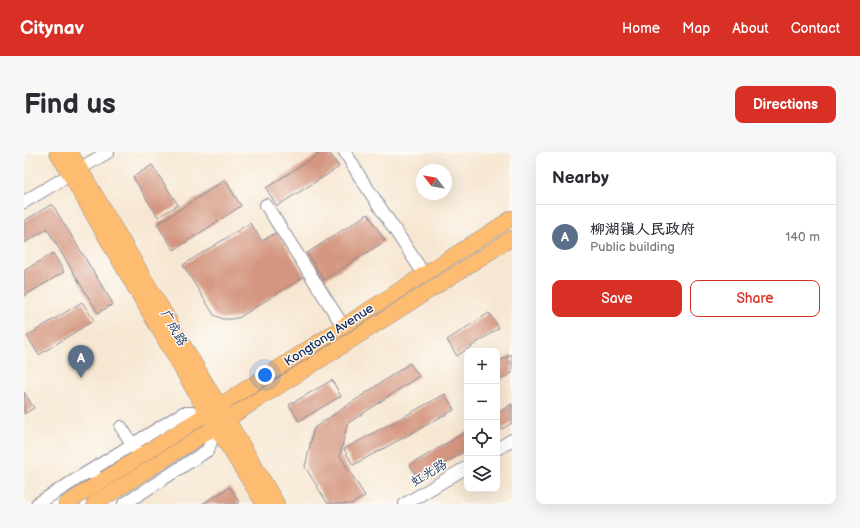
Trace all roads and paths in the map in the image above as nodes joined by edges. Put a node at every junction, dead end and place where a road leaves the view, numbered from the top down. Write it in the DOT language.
graph roads {
  1 [pos="57,152"];
  2 [pos="70,152"];
  3 [pos="108,152"];
  4 [pos="345,152"];
  5 [pos="76,172"];
  6 [pos="24,202"];
  7 [pos="266,205"];
  8 [pos="512,218"];
  9 [pos="512,238"];
  10 [pos="424,274"];
  11 [pos="343,326"];
  12 [pos="213,409"];
  13 [pos="222,423"];
  14 [pos="122,427"];
  15 [pos="512,440"];
  16 [pos="500,447"];
  17 [pos="136,450"];
  18 [pos="464,469"];
  19 [pos="88,472"];
  20 [pos="105,479"];
  21 [pos="37,504"];
  22 [pos="66,504"];
  23 [pos="94,504"];
  24 [pos="124,504"];
  25 [pos="264,504"];
  26 [pos="277,504"];
  27 [pos="405,504"];
  1 -- 5 [label="main road, 广成路"];
  2 -- 5 [label="main road, 广成路"];
  3 -- 5 [label="street"];
  4 -- 10 [label="street"];
  5 -- 6 [label="street"];
  5 -- 12 [label="main road, 广成路"];
  7 -- 11 [label="street"];
  8 -- 10 [label="main road, Kongtong Avenue"];
  9 -- 13 [label="main road, Kongtong Avenue"];
  10 -- 11 [label="main road, Kongtong Avenue"];
  11 -- 12 [label="main road, Kongtong Avenue"];
  12 -- 13 [label="main road, 广成路"];
  12 -- 17 [label="main road, Kongtong Avenue"];
  13 -- 23 [label="main road, Kongtong Avenue"];
  13 -- 24 [label="street"];
  13 -- 25 [label="main road, 广成路"];
  13 -- 26 [label="main road, 广成路"];
  14 -- 17 [label="street"];
  15 -- 16 [label="street"];
  17 -- 19 [label="street"];
  17 -- 20 [label="main road, Kongtong Avenue"];
  18 -- 27 [label="street, 虹光路"];
  19 -- 20 [label="street"];
  19 -- 21 [label="street"];
  20 -- 22 [label="main road, Kongtong Avenue"];
}
